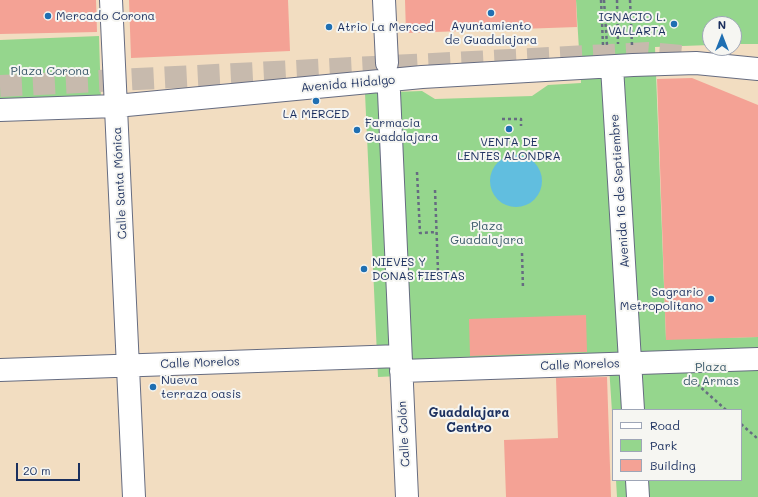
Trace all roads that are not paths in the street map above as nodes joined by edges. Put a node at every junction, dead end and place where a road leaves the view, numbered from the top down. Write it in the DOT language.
graph roads {
  1 [pos="111,0"];
  2 [pos="384,0"];
  3 [pos="758,62"];
  4 [pos="387,63"];
  5 [pos="696,63"];
  6 [pos="610,67"];
  7 [pos="758,69"];
  8 [pos="389,92"];
  9 [pos="116,106"];
  10 [pos="0,110"];
  11 [pos="758,359"];
  12 [pos="630,363"];
  13 [pos="401,364"];
  14 [pos="128,365"];
  15 [pos="0,370"];
  16 [pos="633,409"];
  17 [pos="637,481"];
  18 [pos="134,497"];
  19 [pos="407,497"];
  20 [pos="638,497"];
  1 -- 9 [label="street, Calle Santa Mónica"];
  2 -- 4 [label="street"];
  3 -- 5 [label="street, Avenida Hidalgo"];
  5 -- 6 [label="street, Avenida Hidalgo"];
  5 -- 7 [label="street, Avenida Hidalgo"];
  6 -- 9 [label="street, Avenida Hidalgo"];
  6 -- 12 [label="street, Avenida 16 de Septiembre"];
  8 -- 13 [label="street, Calle Colón"];
  9 -- 10 [label="street, Avenida Hidalgo"];
  9 -- 14 [label="street, Calle Santa Mónica"];
  11 -- 12 [label="street, Calle Morelos"];
  12 -- 13 [label="street, Calle Morelos"];
  12 -- 16 [label="street, Avenida 16 de Septiembre"];
  13 -- 14 [label="street, Calle Morelos"];
  13 -- 19 [label="street, Calle Colón"];
  14 -- 15 [label="street, Calle Morelos"];
  14 -- 18 [label="street, Calle Santa Mónica"];
  17 -- 20 [label="street"];
}
